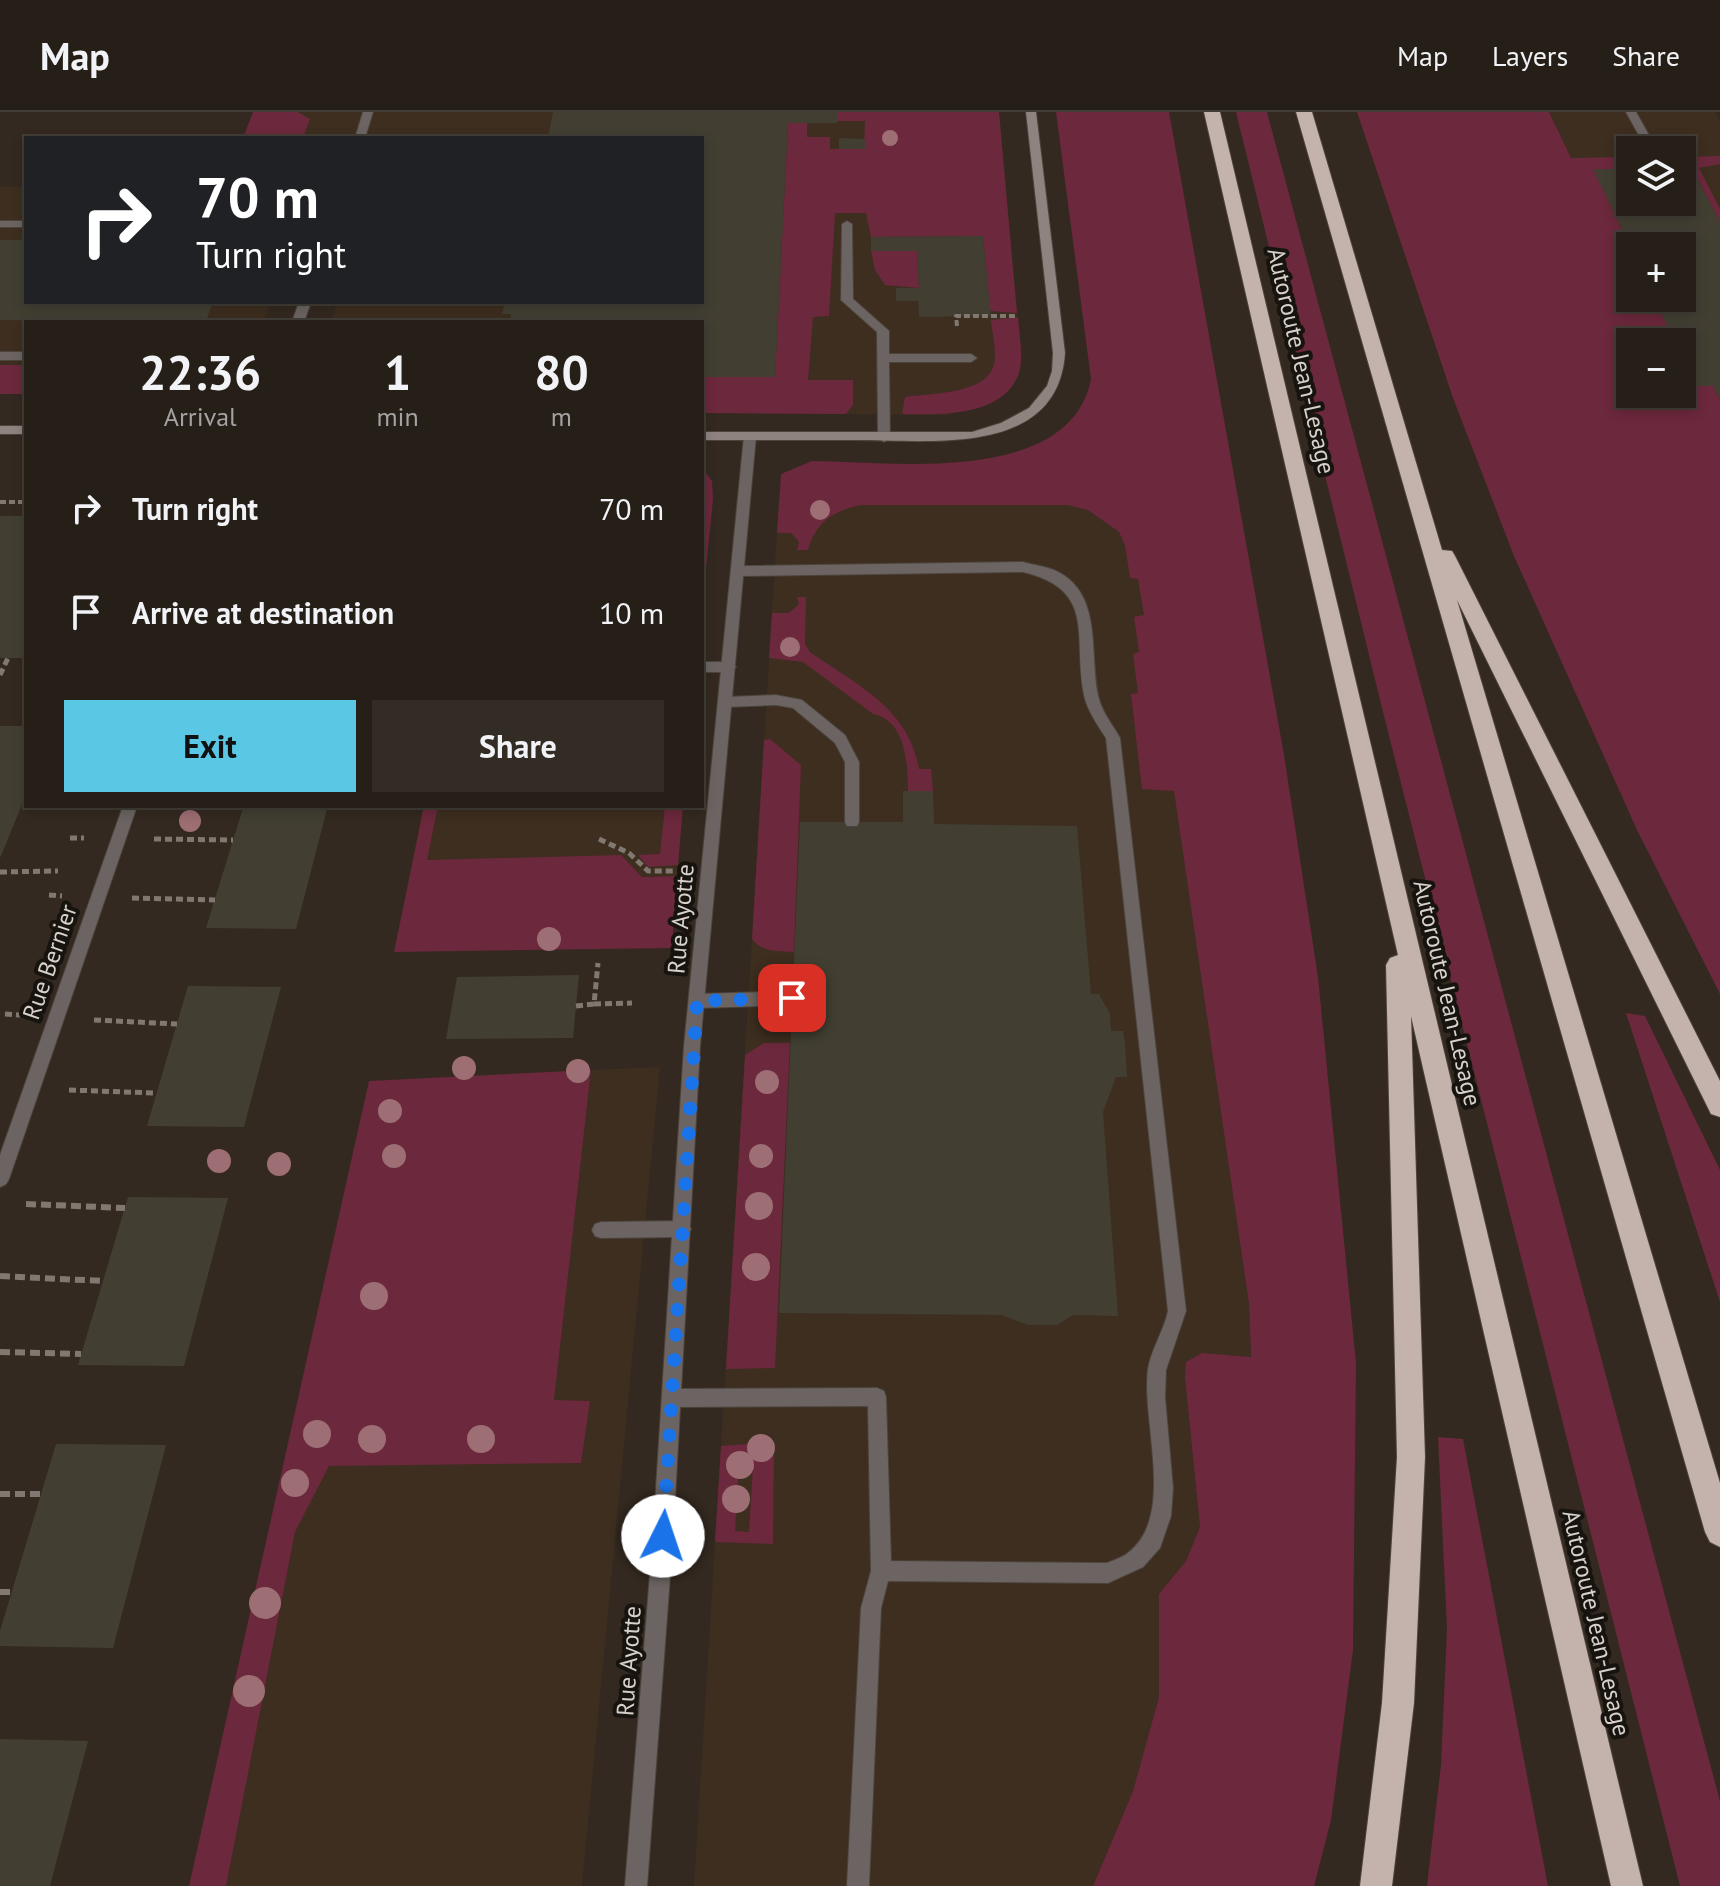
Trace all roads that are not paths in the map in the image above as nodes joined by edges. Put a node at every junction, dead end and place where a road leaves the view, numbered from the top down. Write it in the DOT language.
graph roads {
  1 [pos="368,112"];
  2 [pos="1031,112"];
  3 [pos="1212,112"];
  4 [pos="1304,112"];
  5 [pos="1631,112"];
  6 [pos="361,136"];
  7 [pos="1644,136"];
  8 [pos="0,224"];
  9 [pos="24,224"];
  10 [pos="847,224"];
  11 [pos="0,356"];
  12 [pos="24,356"];
  13 [pos="883,358"];
  14 [pos="971,358"];
  15 [pos="0,430"];
  16 [pos="24,430"];
  17 [pos="704,436"];
  18 [pos="750,436"];
  19 [pos="884,438"];
  20 [pos="1417,501"];
  21 [pos="738,571"];
  22 [pos="704,667"];
  23 [pos="729,667"];
  24 [pos="726,702"];
  25 [pos="129,808"];
  26 [pos="852,822"];
  27 [pos="1397,915"];
  28 [pos="792,998"];
  29 [pos="697,1001"];
  30 [pos="1720,1106"];
  31 [pos="0,1179"];
  32 [pos="682,1229"];
  33 [pos="601,1230"];
  34 [pos="672,1398"];
  35 [pos="1720,1532"];
  36 [pos="881,1571"];
  37 [pos="636,1886"];
  38 [pos="858,1886"];
  39 [pos="1376,1886"];
  40 [pos="1627,1886"];
  1 -- 6 [label="street"];
  2 -- 19 [label="street"];
  3 -- 27 [label="highway, Autoroute Jean-Lesage"];
  4 -- 20 [label="highway"];
  5 -- 7 [label="street"];
  8 -- 9 [label="street"];
  10 -- 13 [label="street"];
  11 -- 12 [label="street"];
  13 -- 14 [label="street"];
  13 -- 19 [label="street"];
  15 -- 16 [label="street"];
  17 -- 18 [label="street"];
  18 -- 19 [label="street"];
  18 -- 21 [label="street, Rue Ayotte"];
  20 -- 30 [label="highway"];
  20 -- 35 [label="highway"];
  21 -- 23 [label="street, Rue Ayotte"];
  21 -- 36 [label="street"];
  22 -- 23 [label="street"];
  23 -- 24 [label="street, Rue Ayotte"];
  24 -- 26 [label="street"];
  24 -- 29 [label="street, Rue Ayotte"];
  25 -- 31 [label="street, Rue Bernier"];
  27 -- 39 [label="highway"];
  27 -- 40 [label="highway, Autoroute Jean-Lesage"];
  28 -- 29 [label="street"];
  29 -- 32 [label="street, Rue Ayotte"];
  32 -- 33 [label="street"];
  32 -- 34 [label="street, Rue Ayotte"];
  34 -- 36 [label="street"];
  34 -- 37 [label="street, Rue Ayotte"];
  36 -- 38 [label="street"];
}
